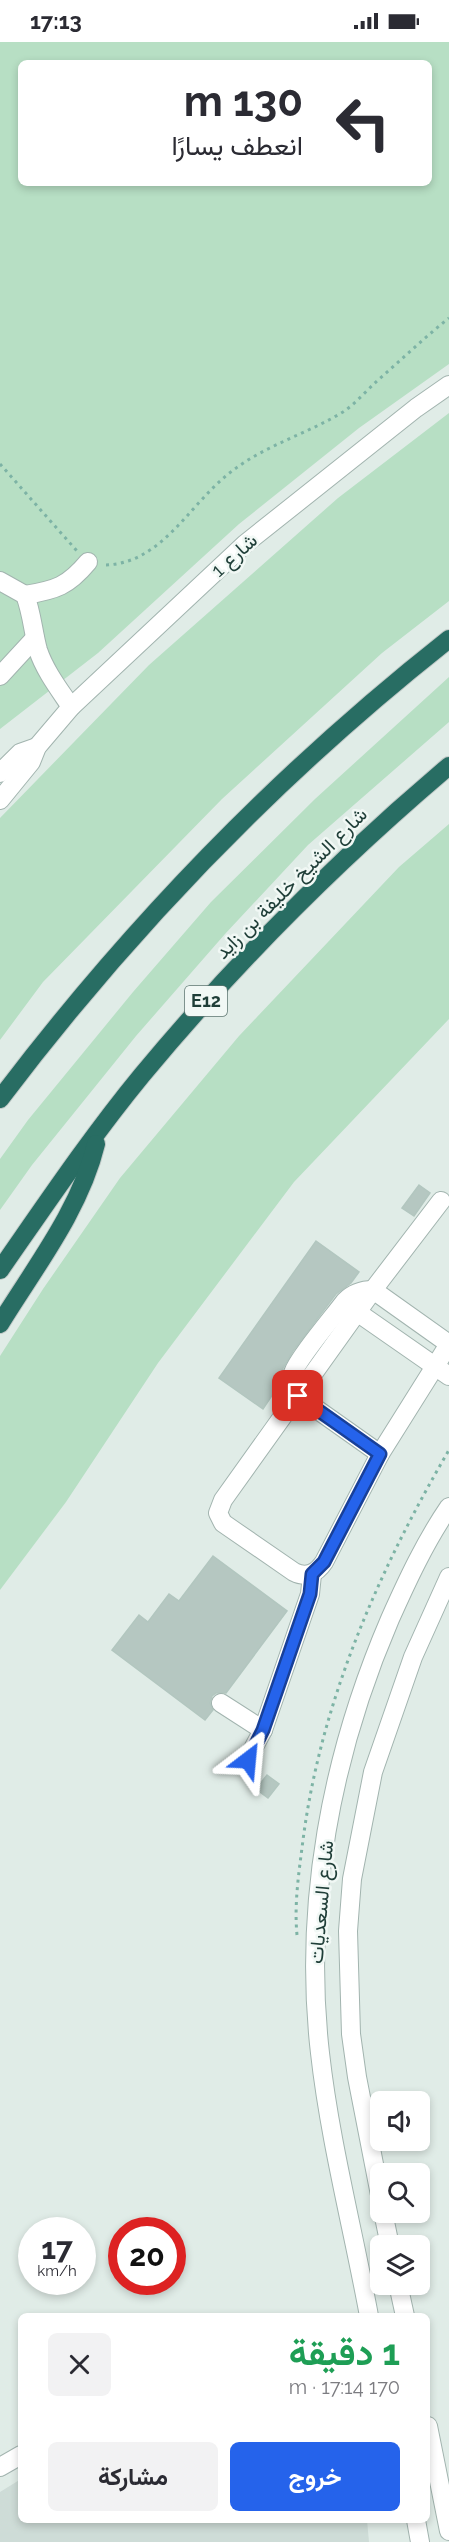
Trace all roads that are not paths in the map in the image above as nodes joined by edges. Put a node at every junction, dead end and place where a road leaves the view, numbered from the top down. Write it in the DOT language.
graph roads {
  1 [pos="449,386"];
  2 [pos="88,562"];
  3 [pos="0,581"];
  4 [pos="25,595"];
  5 [pos="35,638"];
  6 [pos="449,639"];
  7 [pos="0,676"];
  8 [pos="71,707"];
  9 [pos="38,747"];
  10 [pos="449,766"];
  11 [pos="0,773"];
  12 [pos="0,800"];
  13 [pos="0,1099"];
  14 [pos="99,1131"];
  15 [pos="437,1206"];
  16 [pos="0,1270"];
  17 [pos="372,1290"];
  18 [pos="357,1312"];
  19 [pos="0,1324"];
  20 [pos="449,1344"];
  21 [pos="442,1371"];
  22 [pos="298,1396"];
  23 [pos="380,1454"];
  24 [pos="449,1507"];
  25 [pos="312,1574"];
  26 [pos="449,1577"];
  27 [pos="221,1703"];
  28 [pos="263,1730"];
  29 [pos="248,1760"];
  30 [pos="374,2163"];
  31 [pos="400,2295"];
  32 [pos="368,2313"];
  33 [pos="404,2313"];
  34 [pos="430,2436"];
  35 [pos="18,2457"];
  36 [pos="0,2467"];
  37 [pos="417,2523"];
  38 [pos="449,2530"];
  39 [pos="420,2542"];
  1 -- 8 [label="street, شارع 1"];
  2 -- 4 [label="street"];
  3 -- 4 [label="street"];
  4 -- 5 [label="street"];
  5 -- 7 [label="street"];
  5 -- 8 [label="street"];
  6 -- 13 [label="highway"];
  8 -- 9 [label="street, شارع 1"];
  9 -- 11 [label="street, شارع 1"];
  9 -- 12 [label="street, شارع 1"];
  10 -- 14 [label="highway, شارع الشيخ خليفة بن زايد / E12"];
  14 -- 16 [label="highway, شارع الشيخ خليفة بن زايد / E12"];
  14 -- 19 [label="highway"];
  15 -- 17 [label="street"];
  17 -- 18 [label="street"];
  17 -- 20 [label="street"];
  17 -- 22 [label="street"];
  18 -- 21 [label="street"];
  18 -- 22 [label="street"];
  20 -- 21 [label="street"];
  21 -- 23 [label="street"];
  22 -- 23 [label="street"];
  22 -- 25 [label="street"];
  23 -- 25 [label="street"];
  24 -- 32 [label="street, شارع السعديات"];
  25 -- 28 [label="street"];
  26 -- 30 [label="street, شارع السعديات"];
  27 -- 28 [label="street"];
  28 -- 29 [label="street"];
  31 -- 33 [label="street"];
  34 -- 38 [label="street"];
  35 -- 36 [label="street"];
  37 -- 39 [label="street"];
}
